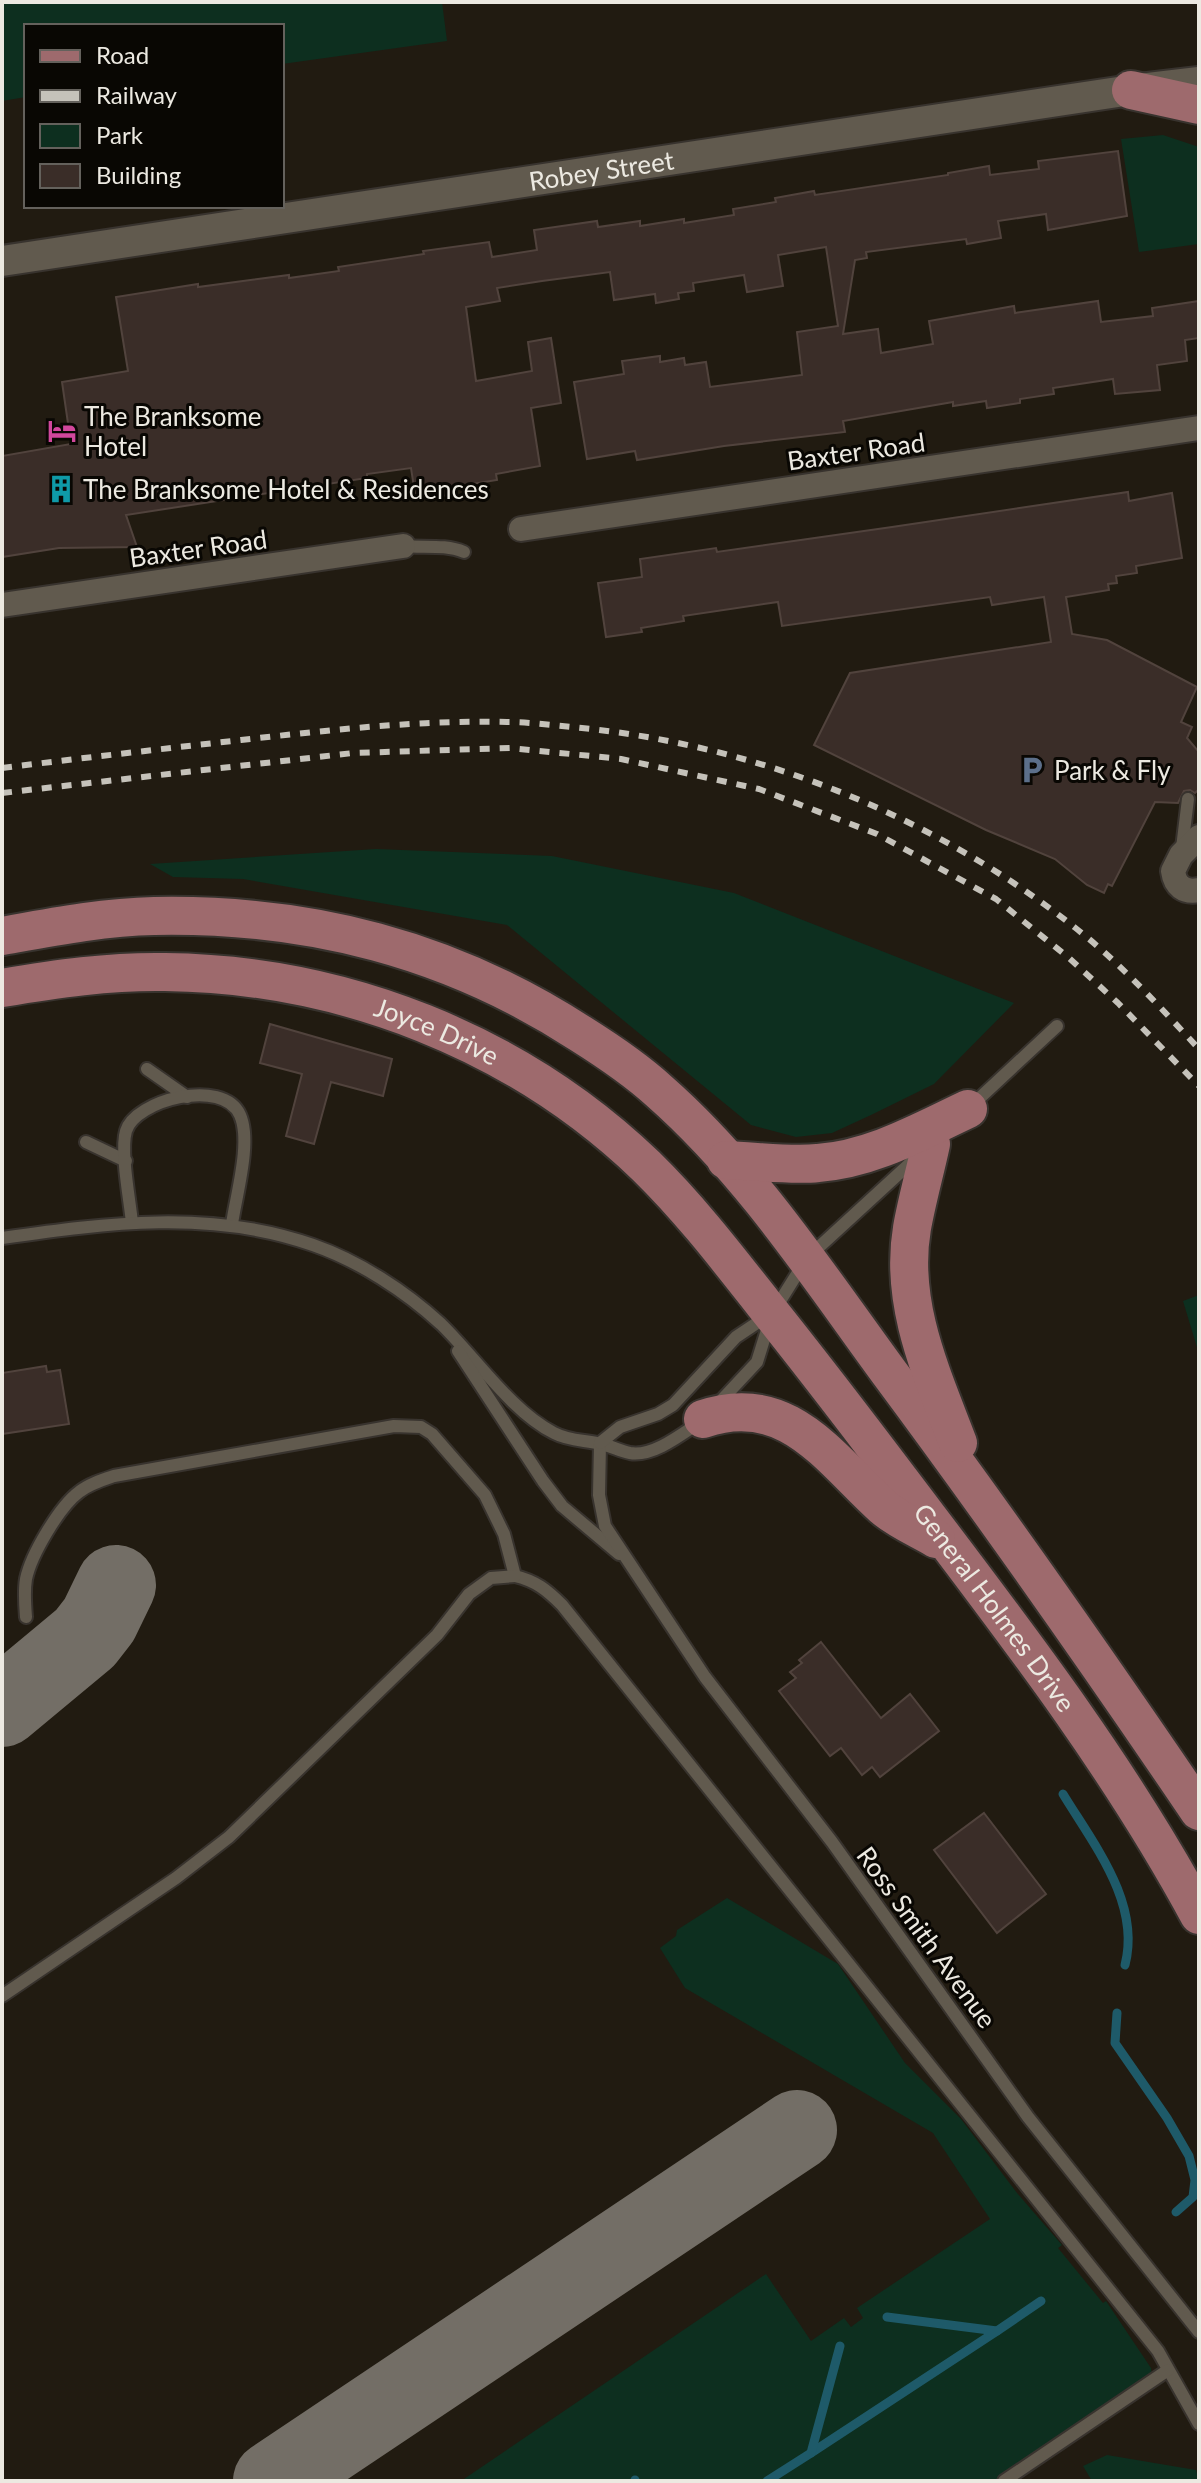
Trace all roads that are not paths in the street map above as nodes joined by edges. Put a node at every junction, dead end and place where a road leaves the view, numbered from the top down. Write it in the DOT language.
graph roads {
  1 [pos="1199,82"];
  2 [pos="1131,90"];
  3 [pos="1199,105"];
  4 [pos="2,261"];
  5 [pos="1199,428"];
  6 [pos="521,529"];
  7 [pos="403,546"];
  8 [pos="464,552"];
  9 [pos="2,605"];
  10 [pos="1188,799"];
  11 [pos="1199,837"];
  12 [pos="1181,855"];
  13 [pos="1199,890"];
  14 [pos="2,936"];
  15 [pos="2,988"];
  16 [pos="1057,1026"];
  17 [pos="147,1069"];
  18 [pos="187,1097"];
  19 [pos="968,1109"];
  20 [pos="86,1142"];
  21 [pos="931,1144"];
  22 [pos="726,1160"];
  23 [pos="126,1161"];
  24 [pos="132,1223"];
  25 [pos="232,1224"];
  26 [pos="2,1238"];
  27 [pos="807,1258"];
  28 [pos="772,1314"];
  29 [pos="441,1324"];
  30 [pos="703,1419"];
  31 [pos="600,1443"];
  32 [pos="975,1489"];
  33 [pos="950,1547"];
  34 [pos="628,1562"];
  35 [pos="515,1576"];
  36 [pos="26,1617"];
  37 [pos="1199,1811"];
  38 [pos="1199,1915"];
  39 [pos="2,1996"];
  40 [pos="1199,2332"];
  41 [pos="1168,2370"];
  42 [pos="1199,2424"];
  43 [pos="1004,2481"];
  1 -- 2 [label="street, Robey Street"];
  2 -- 3 [label="main road"];
  2 -- 4 [label="street, Robey Street"];
  5 -- 6 [label="street, Baxter Road"];
  7 -- 8 [label="lane"];
  7 -- 9 [label="street, Baxter Road"];
  10 -- 12 [label="lane"];
  11 -- 12 [label="street"];
  12 -- 13 [label="street"];
  14 -- 22 [label="main road"];
  15 -- 28 [label="main road, Joyce Drive"];
  16 -- 19 [label="lane"];
  17 -- 18 [label="lane"];
  18 -- 23 [label="lane"];
  18 -- 25 [label="lane"];
  19 -- 21 [label="lane"];
  19 -- 22 [label="main road"];
  20 -- 23 [label="lane"];
  21 -- 27 [label="lane"];
  21 -- 32 [label="main road"];
  22 -- 27 [label="main road, General Holmes Drive"];
  23 -- 24 [label="lane"];
  24 -- 25 [label="lane, Ross Smith Avenue"];
  24 -- 26 [label="lane, Ross Smith Avenue"];
  25 -- 29 [label="lane, Ross Smith Avenue"];
  27 -- 28 [label="lane"];
  27 -- 32 [label="main road, General Holmes Drive"];
  28 -- 30 [label="lane, Ross Smith Avenue"];
  28 -- 31 [label="lane"];
  28 -- 33 [label="main road, General Holmes Drive"];
  29 -- 31 [label="lane, Ross Smith Avenue"];
  29 -- 34 [label="lane, Ross Smith Avenue"];
  30 -- 31 [label="lane, Ross Smith Avenue"];
  30 -- 33 [label="main road"];
  31 -- 34 [label="lane, Ross Smith Avenue"];
  32 -- 37 [label="main road, General Holmes Drive"];
  33 -- 38 [label="main road, General Holmes Drive"];
  34 -- 40 [label="lane, Ross Smith Avenue"];
  35 -- 36 [label="lane"];
  35 -- 39 [label="lane"];
  35 -- 41 [label="lane"];
  41 -- 42 [label="lane"];
  41 -- 43 [label="lane"];
}
